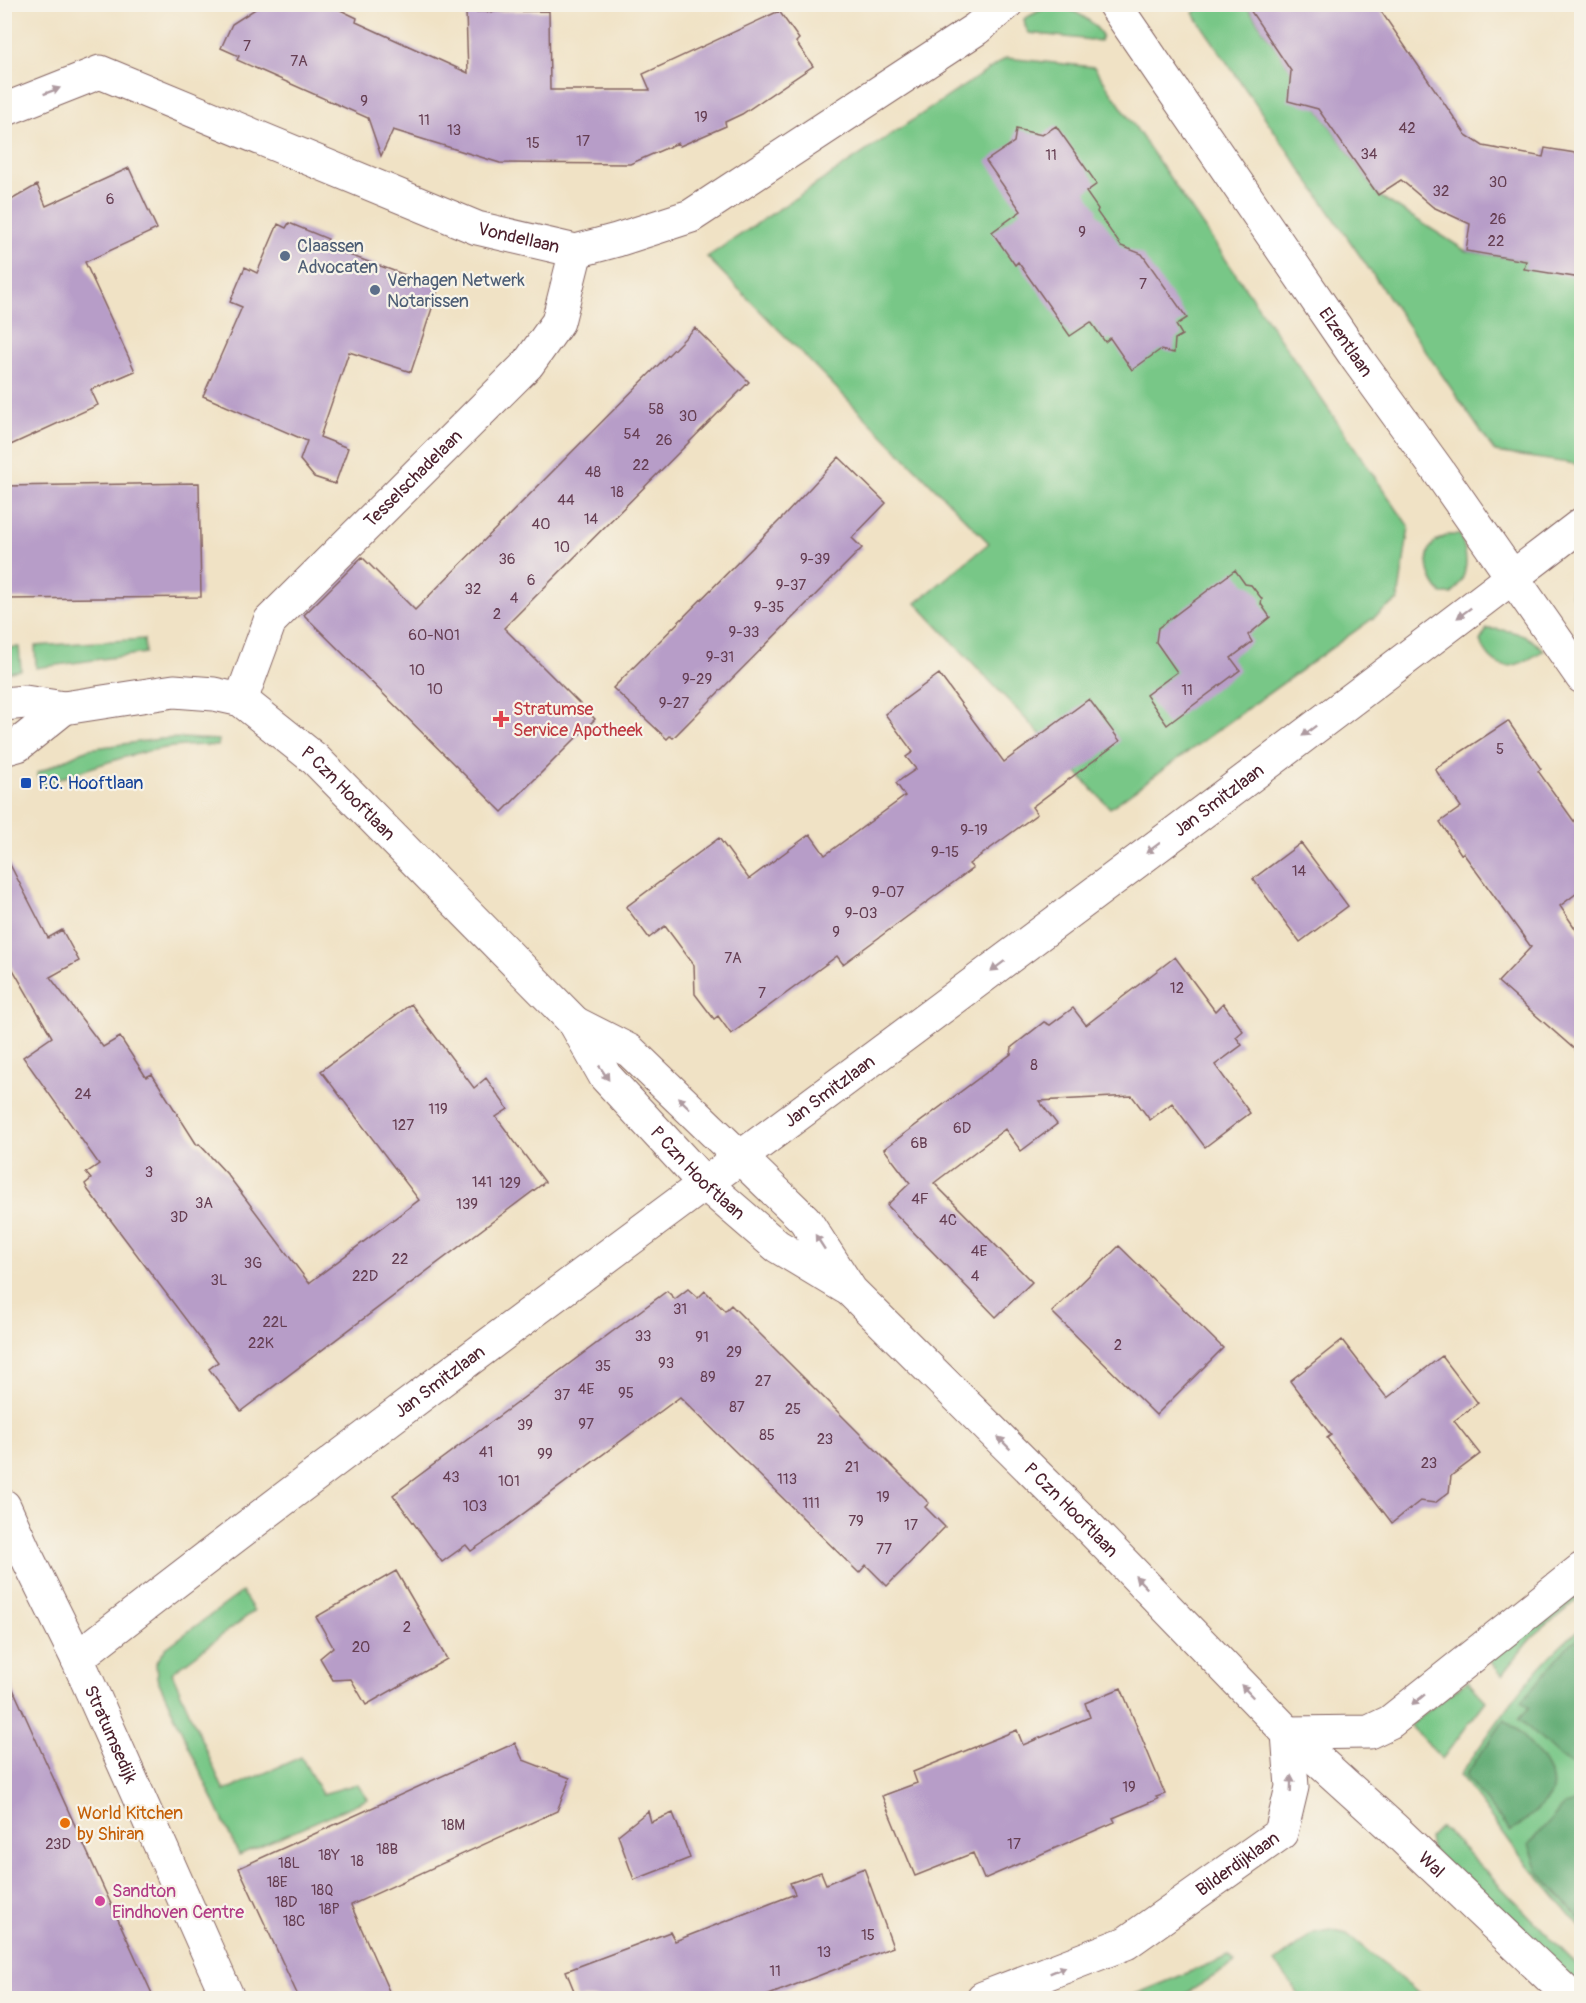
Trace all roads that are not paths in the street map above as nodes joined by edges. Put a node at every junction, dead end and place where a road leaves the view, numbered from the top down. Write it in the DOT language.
graph roads {
  1 [pos="1006,4"];
  2 [pos="1114,4"];
  3 [pos="4,110"];
  4 [pos="576,251"];
  5 [pos="1581,524"];
  6 [pos="1511,578"];
  7 [pos="1581,677"];
  8 [pos="241,700"];
  9 [pos="4,704"];
  10 [pos="64,708"];
  11 [pos="4,749"];
  12 [pos="575,1023"];
  13 [pos="750,1148"];
  14 [pos="704,1183"];
  15 [pos="851,1291"];
  16 [pos="4,1506"];
  17 [pos="1581,1569"];
  18 [pos="77,1658"];
  19 [pos="1288,1733"];
  20 [pos="228,1998"];
  21 [pos="983,1998"];
  22 [pos="1572,1998"];
  1 -- 4 [label="street, Vondellaan"];
  2 -- 6 [label="street, Elzentlaan"];
  3 -- 4 [label="street, Vondellaan, one-way"];
  4 -- 8 [label="street, Tesselschadelaan"];
  5 -- 6 [label="street, Jan Smitzlaan"];
  6 -- 7 [label="street, Elzentlaan"];
  6 -- 13 [label="street, Jan Smitzlaan, one-way"];
  8 -- 10 [label="street, P Czn Hooftlaan"];
  8 -- 12 [label="street, P Czn Hooftlaan"];
  9 -- 10 [label="street, P Czn Hooftlaan"];
  10 -- 11 [label="street"];
  13 -- 12 [label="street, P Czn Hooftlaan, one-way"];
  12 -- 14 [label="street, P Czn Hooftlaan, one-way"];
  13 -- 14 [label="street, Jan Smitzlaan"];
  15 -- 13 [label="street, P Czn Hooftlaan, one-way"];
  14 -- 15 [label="street, P Czn Hooftlaan"];
  14 -- 18 [label="street, Jan Smitzlaan"];
  19 -- 15 [label="street, P Czn Hooftlaan, one-way"];
  16 -- 18 [label="street, Stratumsedijk"];
  17 -- 19 [label="street, one-way"];
  18 -- 20 [label="street, Stratumsedijk"];
  21 -- 19 [label="street, Bilderdijklaan, one-way"];
  19 -- 22 [label="street, Wal"];
}
